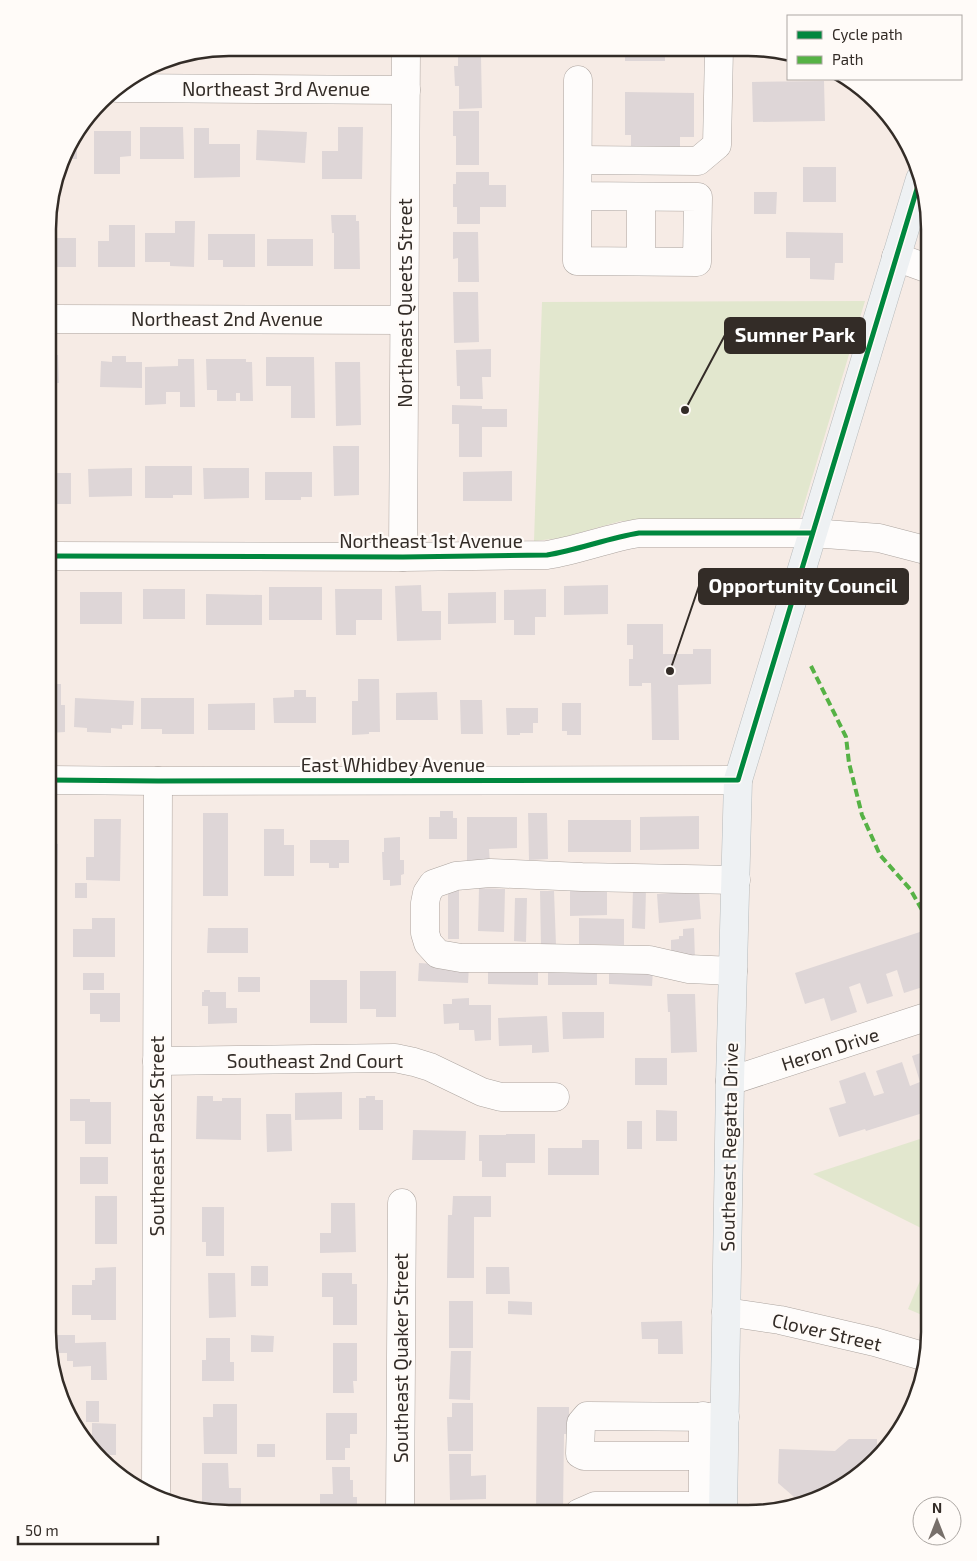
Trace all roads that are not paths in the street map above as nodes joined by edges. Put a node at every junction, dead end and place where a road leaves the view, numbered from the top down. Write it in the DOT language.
graph roads {
  1 [pos="718,56"];
  2 [pos="406,57"];
  3 [pos="578,80"];
  4 [pos="129,88"];
  5 [pos="406,90"];
  6 [pos="707,153"];
  7 [pos="578,160"];
  8 [pos="916,191"];
  9 [pos="578,196"];
  10 [pos="641,197"];
  11 [pos="698,197"];
  12 [pos="896,257"];
  13 [pos="641,261"];
  14 [pos="921,266"];
  15 [pos="56,319"];
  16 [pos="404,320"];
  17 [pos="812,533"];
  18 [pos="921,549"];
  19 [pos="56,556"];
  20 [pos="403,557"];
  21 [pos="56,780"];
  22 [pos="738,780"];
  23 [pos="158,781"];
  24 [pos="736,880"];
  25 [pos="733,971"];
  26 [pos="920,1019"];
  27 [pos="157,1061"];
  28 [pos="730,1081"];
  29 [pos="555,1097"];
  30 [pos="402,1203"];
  31 [pos="726,1312"];
  32 [pos="919,1355"];
  33 [pos="714,1416"];
  34 [pos="703,1456"];
  35 [pos="156,1489"];
  36 [pos="400,1505"];
  37 [pos="715,1505"];
  38 [pos="716,1505"];
  1 -- 6 [label="street"];
  2 -- 5 [label="street, Northeast Queets Street"];
  3 -- 7 [label="street"];
  4 -- 5 [label="street, Northeast 3rd Avenue"];
  5 -- 16 [label="street, Northeast Queets Street"];
  6 -- 7 [label="street"];
  6 -- 11 [label="street"];
  7 -- 9 [label="street"];
  8 -- 12 [label="main road, Southeast Regatta Drive"];
  9 -- 10 [label="street"];
  9 -- 13 [label="street"];
  10 -- 11 [label="street"];
  10 -- 13 [label="street"];
  11 -- 13 [label="street"];
  12 -- 14 [label="street"];
  12 -- 17 [label="main road, Southeast Regatta Drive"];
  15 -- 16 [label="street, Northeast 2nd Avenue"];
  16 -- 20 [label="street, Northeast Queets Street"];
  17 -- 18 [label="street, Northeast 1st Avenue"];
  17 -- 20 [label="street, Northeast 1st Avenue"];
  17 -- 22 [label="main road, Southeast Regatta Drive"];
  19 -- 20 [label="street, Northeast 1st Avenue"];
  21 -- 23 [label="street, East Whidbey Avenue"];
  22 -- 23 [label="street, East Whidbey Avenue"];
  22 -- 24 [label="main road, Southeast Regatta Drive"];
  23 -- 27 [label="street, Southeast Pasek Street"];
  24 -- 25 [label="main road, Southeast Regatta Drive"];
  24 -- 25 [label="street"];
  25 -- 28 [label="main road, Southeast Regatta Drive"];
  26 -- 28 [label="street, Heron Drive"];
  27 -- 29 [label="street, Southeast 2nd Court"];
  27 -- 35 [label="street, Southeast Pasek Street"];
  28 -- 31 [label="main road, Southeast Regatta Drive"];
  30 -- 36 [label="street, Southeast Quaker Street"];
  31 -- 32 [label="street, Clover Street"];
  31 -- 33 [label="main road, Southeast Regatta Drive"];
  33 -- 34 [label="street"];
  33 -- 34 [label="street"];
  33 -- 38 [label="main road, Southeast Regatta Drive"];
  34 -- 37 [label="street"];
}
